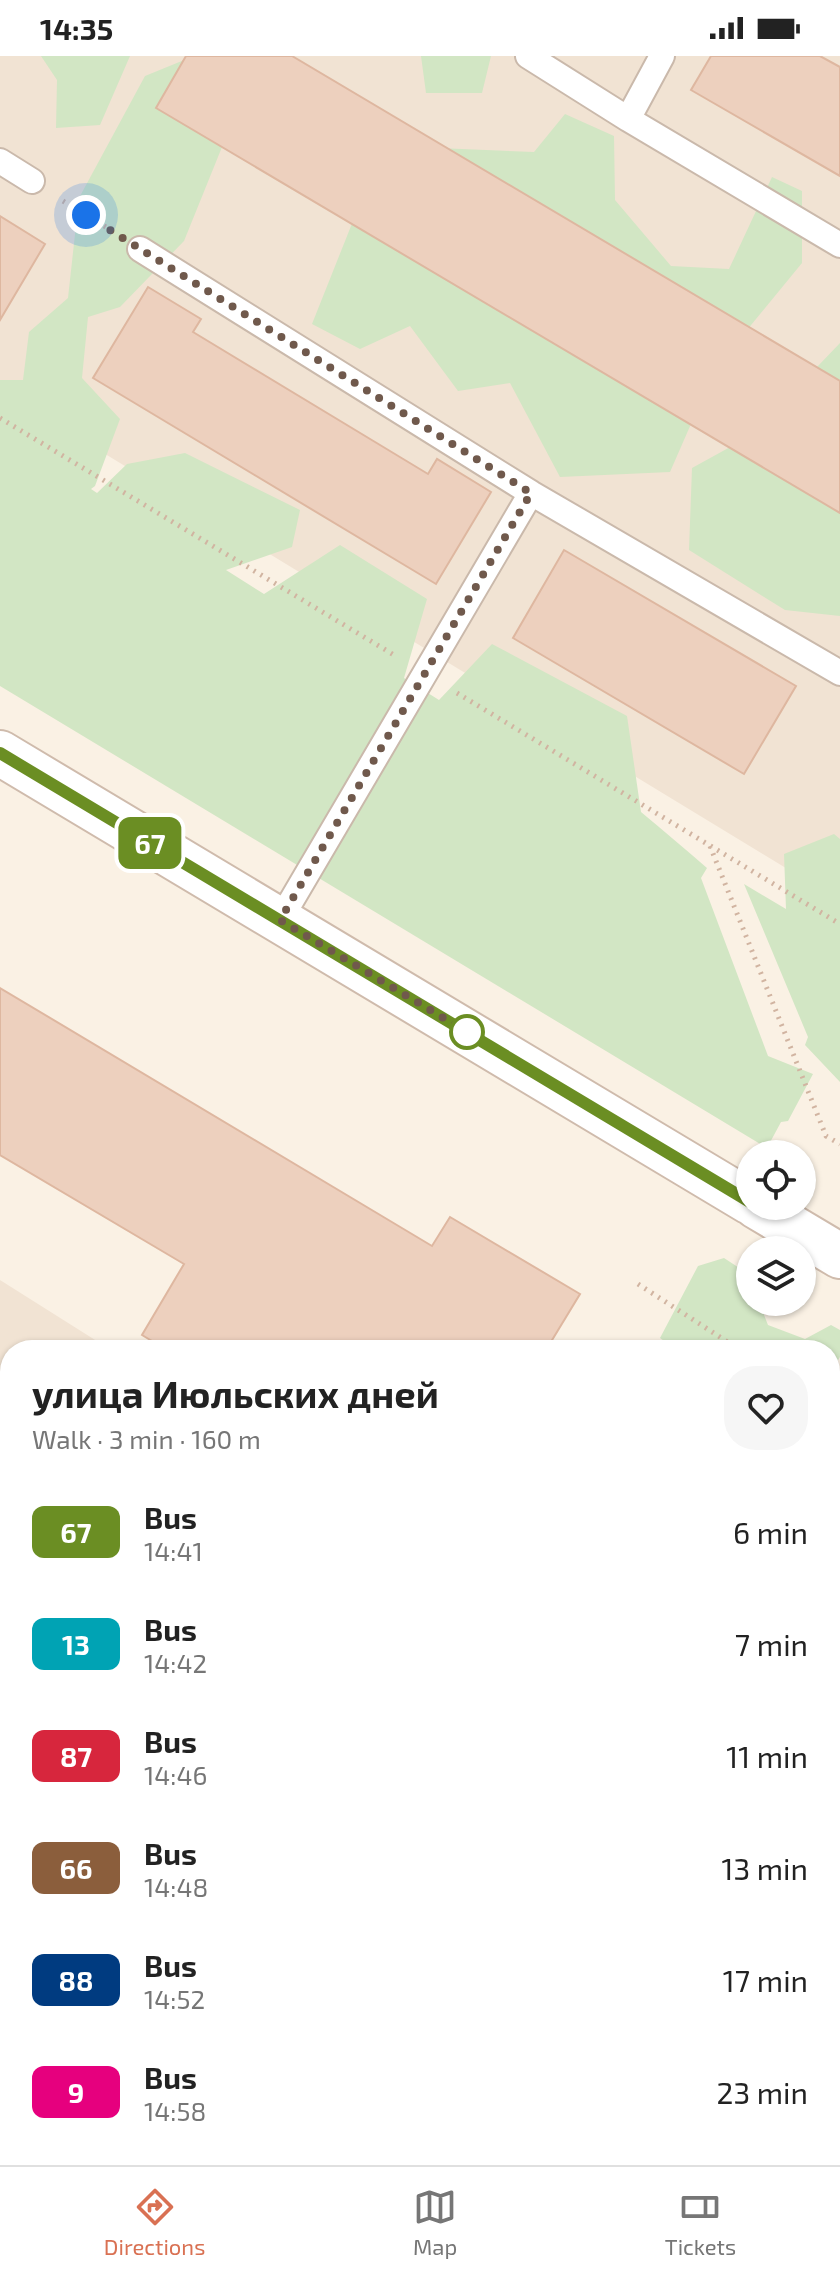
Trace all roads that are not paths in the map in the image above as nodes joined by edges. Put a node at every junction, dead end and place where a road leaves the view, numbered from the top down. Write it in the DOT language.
graph roads {
  1 [pos="528,56"];
  2 [pos="662,56"];
  3 [pos="628,119"];
  4 [pos="0,161"];
  5 [pos="32,181"];
  6 [pos="840,245"];
  7 [pos="140,249"];
  8 [pos="531,493"];
  9 [pos="840,673"];
  10 [pos="0,753"];
  11 [pos="280,920"];
  12 [pos="736,1194"];
  13 [pos="780,1220"];
  14 [pos="840,1256"];
  1 -- 3 [label="lane"];
  2 -- 3 [label="lane"];
  3 -- 6 [label="lane"];
  4 -- 5 [label="lane"];
  7 -- 8 [label="lane"];
  8 -- 9 [label="lane"];
  8 -- 11 [label="lane"];
  10 -- 11 [label="street"];
  11 -- 12 [label="street"];
  13 -- 14 [label="street"];
}
